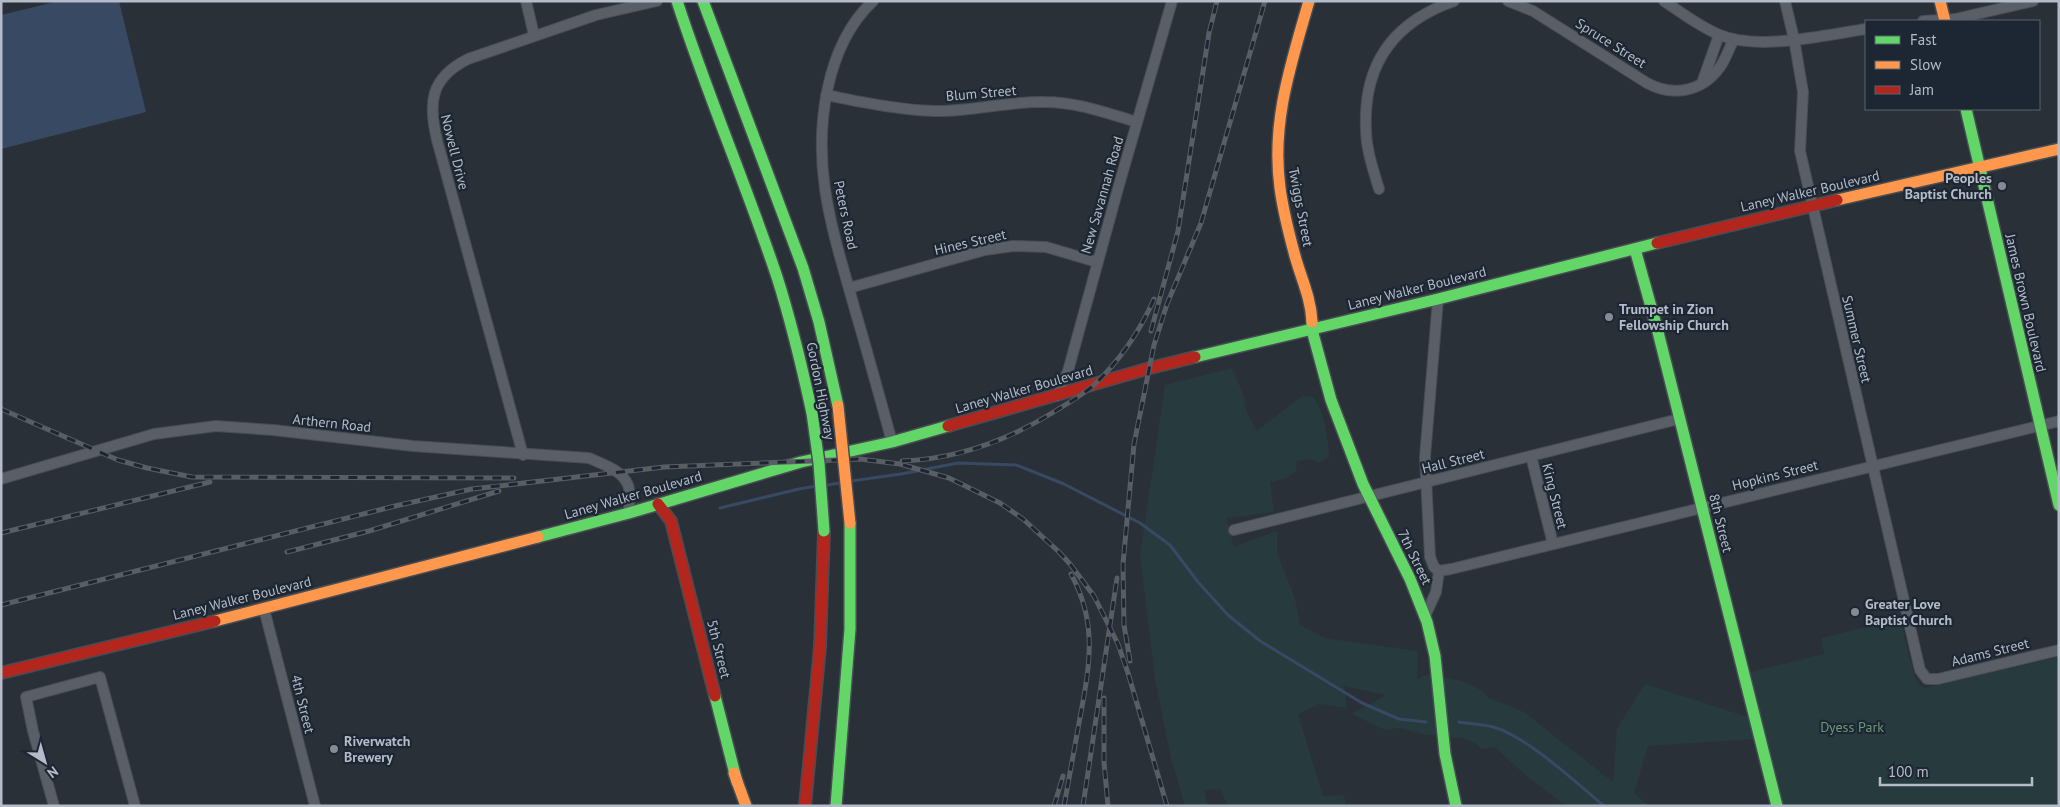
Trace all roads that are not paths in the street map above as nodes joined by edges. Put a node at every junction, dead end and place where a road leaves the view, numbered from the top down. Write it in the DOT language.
graph roads {
  1 [pos="526,1"];
  2 [pos="658,1"];
  3 [pos="677,1"];
  4 [pos="703,1"];
  5 [pos="873,1"];
  6 [pos="1172,1"];
  7 [pos="1309,1"];
  8 [pos="1454,1"];
  9 [pos="1508,1"];
  10 [pos="1664,1"];
  11 [pos="1785,1"];
  12 [pos="1940,1"];
  13 [pos="2033,1"];
  14 [pos="1944,20"];
  15 [pos="1865,29"];
  16 [pos="1719,34"];
  17 [pos="534,35"];
  18 [pos="1734,39"];
  19 [pos="1794,39"];
  20 [pos="1702,83"];
  21 [pos="826,95"];
  22 [pos="1966,110"];
  23 [pos="1137,122"];
  24 [pos="2059,148"];
  25 [pos="1979,168"];
  26 [pos="1379,188"];
  27 [pos="1811,205"];
  28 [pos="1635,249"];
  29 [pos="1097,262"];
  30 [pos="849,288"];
  31 [pos="1438,299"];
  32 [pos="1312,330"];
  33 [pos="1057,396"];
  34 [pos="1679,419"];
  35 [pos="2059,421"];
  36 [pos="2040,426"];
  37 [pos="892,442"];
  38 [pos="523,455"];
  39 [pos="1530,456"];
  40 [pos="1872,466"];
  41 [pos="1,479"];
  42 [pos="1426,482"];
  43 [pos="1369,496"];
  44 [pos="658,504"];
  45 [pos="2059,505"];
  46 [pos="1701,507"];
  47 [pos="629,513"];
  48 [pos="1234,530"];
  49 [pos="1553,544"];
  50 [pos="1439,571"];
  51 [pos="824,574"];
  52 [pos="264,609"];
  53 [pos="1425,616"];
  54 [pos="2059,650"];
  55 [pos="1,673"];
  56 [pos="1927,679"];
  57 [pos="734,773"];
  58 [pos="1450,784"];
  59 [pos="54,806"];
  60 [pos="135,806"];
  61 [pos="315,806"];
  62 [pos="742,806"];
  63 [pos="746,806"];
  64 [pos="797,806"];
  65 [pos="805,806"];
  66 [pos="836,806"];
  67 [pos="1450,806"];
  68 [pos="1456,806"];
  69 [pos="1777,806"];
  1 -- 17 [label="street"];
  2 -- 17 [label="street, Nowell Drive"];
  3 -- 51 [label="main road, Gordon Highway, bridge"];
  4 -- 66 [label="main road, Gordon Highway, bridge"];
  5 -- 21 [label="street, Peters Road"];
  6 -- 23 [label="street, New Savannah Road"];
  7 -- 32 [label="main road, Twiggs Street"];
  8 -- 26 [label="street"];
  9 -- 20 [label="street, Spruce Street"];
  10 -- 16 [label="street"];
  11 -- 19 [label="street, Summer Street"];
  12 -- 14 [label="main road"];
  13 -- 14 [label="street"];
  15 -- 19 [label="street"];
  16 -- 18 [label="street"];
  16 -- 20 [label="street"];
  17 -- 38 [label="street, Nowell Drive"];
  18 -- 19 [label="street"];
  18 -- 20 [label="street, Spruce Street"];
  19 -- 27 [label="street, Summer Street"];
  21 -- 23 [label="street, Blum Street"];
  21 -- 30 [label="street, Peters Road"];
  22 -- 25 [label="main road, James Brown Boulevard"];
  23 -- 29 [label="street, New Savannah Road"];
  24 -- 25 [label="main road, Laney Walker Boulevard"];
  25 -- 27 [label="main road, Laney Walker Boulevard"];
  25 -- 36 [label="main road, James Brown Boulevard"];
  27 -- 28 [label="main road, Laney Walker Boulevard"];
  27 -- 40 [label="street, Summer Street"];
  28 -- 31 [label="main road, Laney Walker Boulevard"];
  28 -- 34 [label="main road, 8th Street"];
  29 -- 30 [label="street, Hines Street"];
  29 -- 33 [label="street, New Savannah Road"];
  30 -- 37 [label="street, Peters Road"];
  31 -- 32 [label="main road, Laney Walker Boulevard"];
  31 -- 42 [label="street"];
  32 -- 33 [label="main road, Laney Walker Boulevard"];
  32 -- 43 [label="main road, 7th Street"];
  33 -- 37 [label="main road, Laney Walker Boulevard"];
  34 -- 39 [label="street, Hall Street"];
  34 -- 46 [label="main road, 8th Street"];
  35 -- 36 [label="street, Hopkins Street"];
  36 -- 40 [label="street, Hopkins Street"];
  36 -- 45 [label="main road, James Brown Boulevard"];
  37 -- 44 [label="main road, Laney Walker Boulevard"];
  38 -- 41 [label="street, Arthern Road"];
  38 -- 47 [label="street, Arthern Road"];
  39 -- 42 [label="street, Hall Street"];
  39 -- 49 [label="street, King Street"];
  40 -- 46 [label="street, Hopkins Street"];
  40 -- 56 [label="street, Summer Street"];
  42 -- 43 [label="street, Hall Street"];
  42 -- 50 [label="street"];
  43 -- 48 [label="street, Hall Street"];
  43 -- 53 [label="main road, 7th Street"];
  44 -- 47 [label="main road, Laney Walker Boulevard"];
  44 -- 57 [label="main road, 5th Street"];
  46 -- 49 [label="street, Hopkins Street"];
  46 -- 69 [label="main road, 8th Street"];
  47 -- 52 [label="main road, Laney Walker Boulevard"];
  49 -- 50 [label="street, Hopkins Street"];
  50 -- 53 [label="street"];
  51 -- 64 [label="main road"];
  51 -- 65 [label="main road, Gordon Highway"];
  52 -- 55 [label="main road, Laney Walker Boulevard"];
  52 -- 61 [label="street, 4th Street"];
  53 -- 58 [label="main road, 7th Street"];
  54 -- 56 [label="street, Adams Street"];
  57 -- 62 [label="main road, 5th Street"];
  57 -- 63 [label="main road"];
  58 -- 67 [label="street"];
  58 -- 68 [label="main road, 7th Street"];
  59 -- 60 [label="street"];
}
